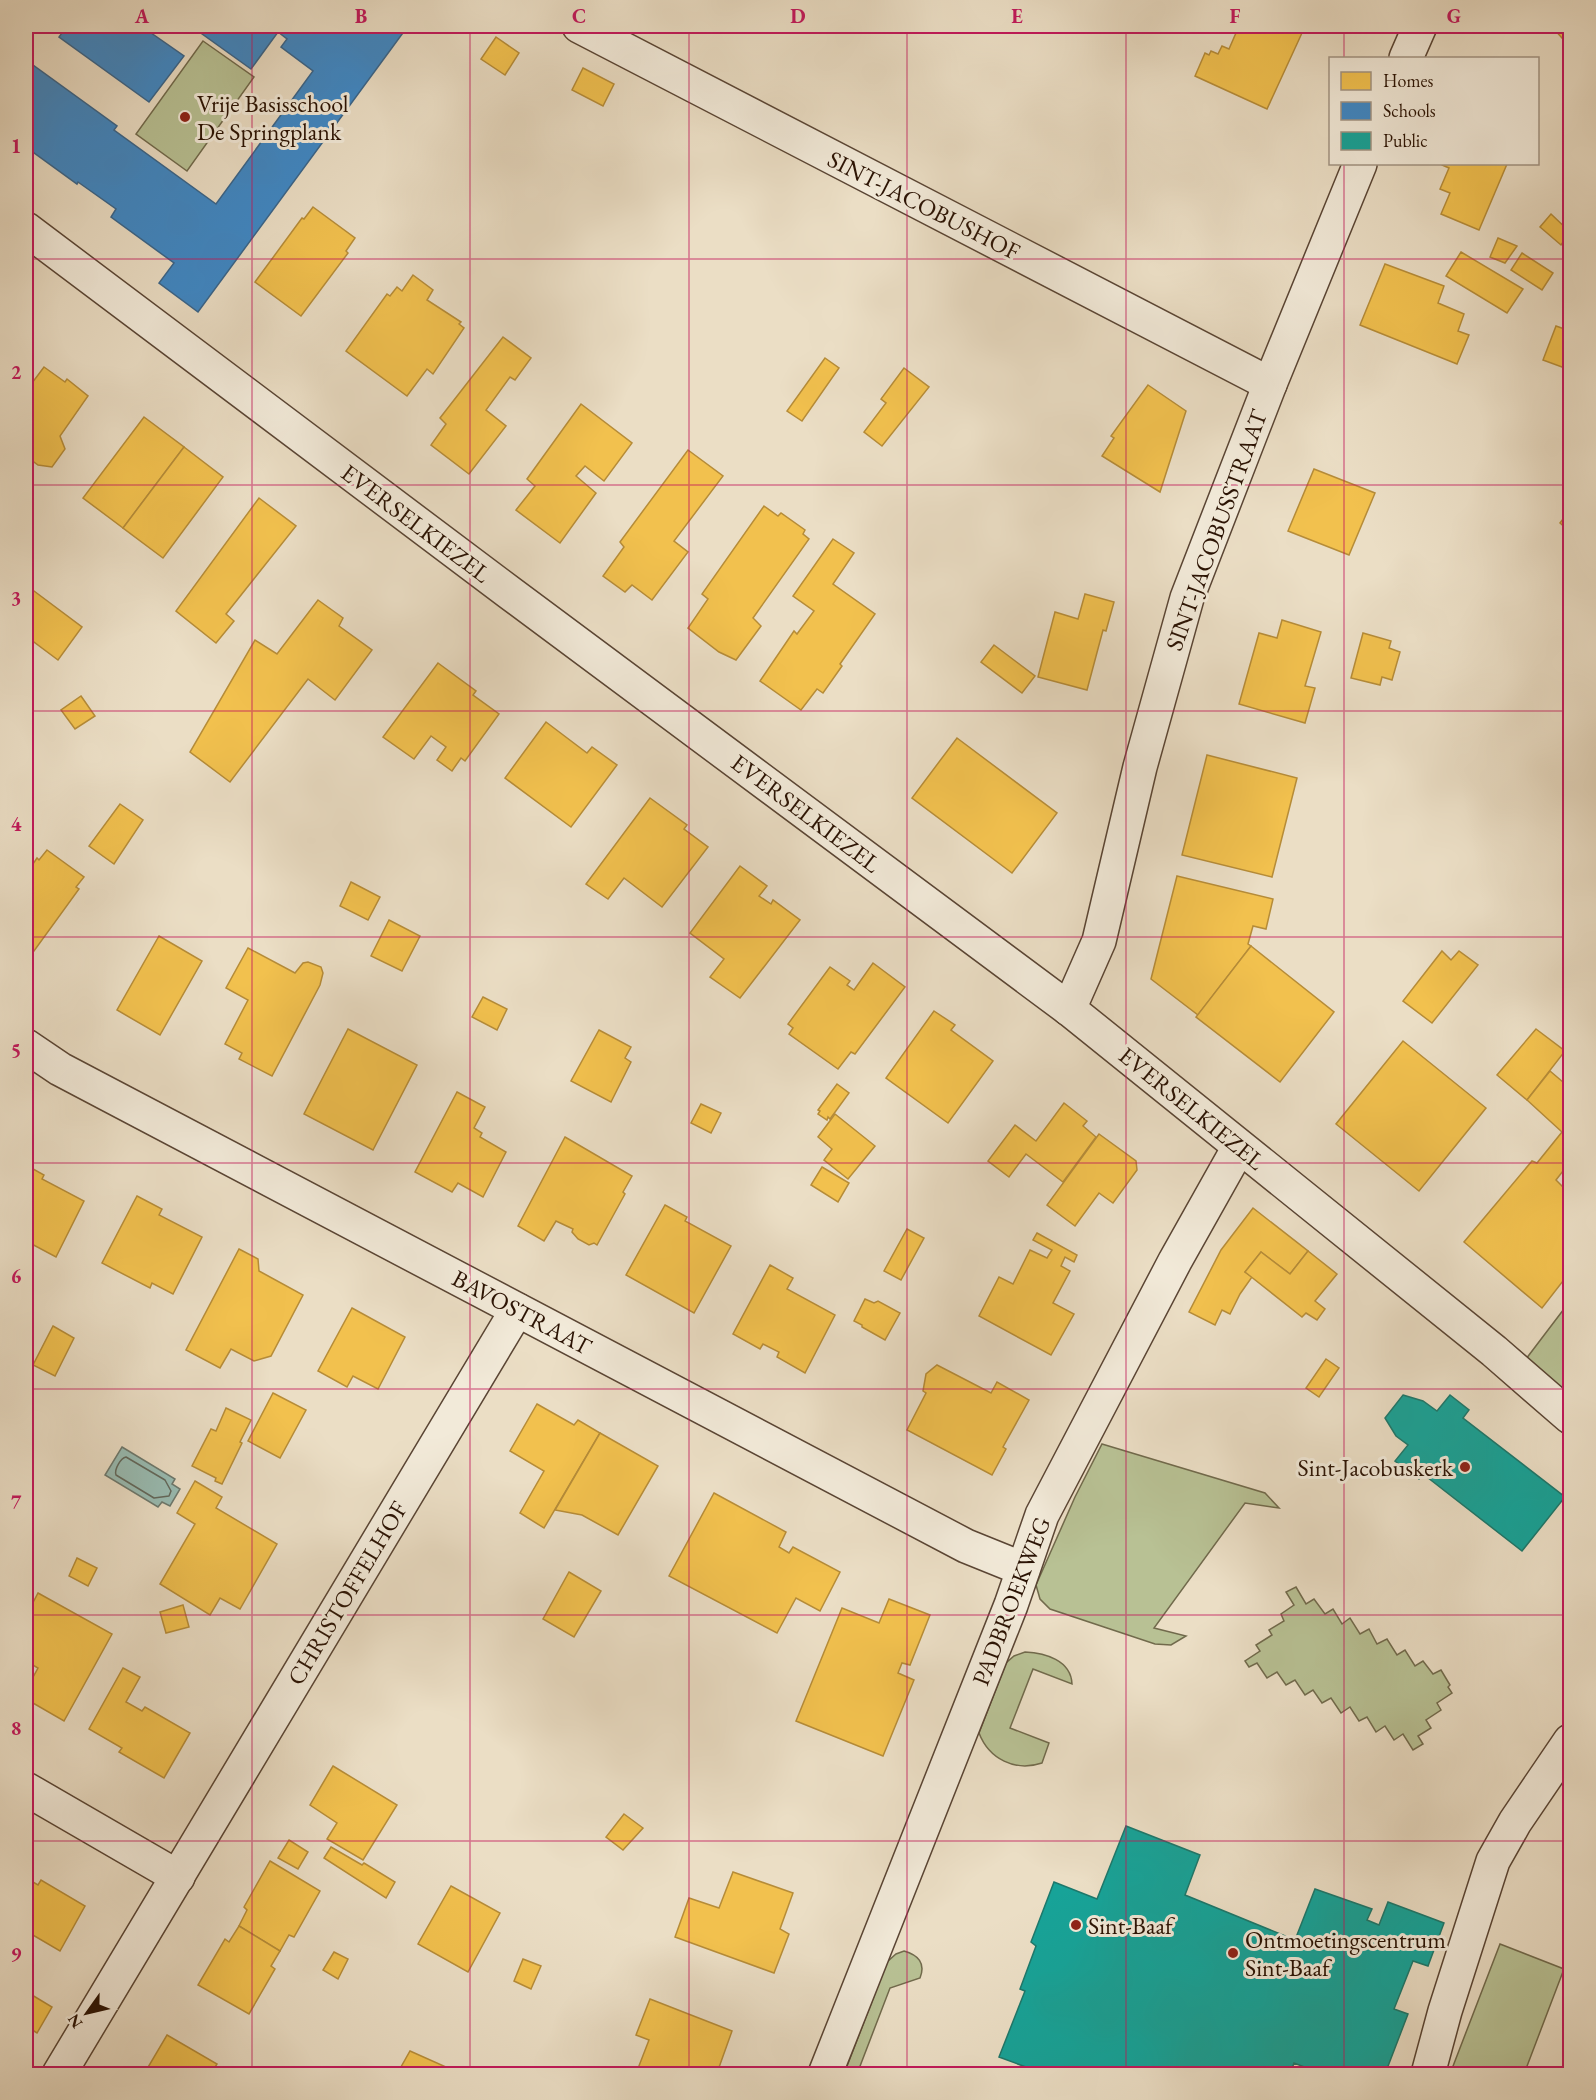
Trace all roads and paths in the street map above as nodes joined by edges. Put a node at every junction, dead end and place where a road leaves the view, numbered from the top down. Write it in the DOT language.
graph roads {
  1 [pos="579,26"];
  2 [pos="1420,26"];
  3 [pos="1406,57"];
  4 [pos="1360,165"];
  5 [pos="26,229"];
  6 [pos="1270,384"];
  7 [pos="1069,1009"];
  8 [pos="26,1046"];
  9 [pos="1239,1147"];
  10 [pos="517,1310"];
  11 [pos="1570,1417"];
  12 [pos="1023,1569"];
  13 [pos="1570,1740"];
  14 [pos="26,1789"];
  15 [pos="178,1876"];
  16 [pos="59,2074"];
  17 [pos="825,2074"];
  18 [pos="1428,2074"];
  1 -- 6 [label="street, SINT-JACOBUSHOF"];
  2 -- 3 [label="street"];
  4 -- 6 [label="street, SINT-JACOBUSSTRAAT"];
  5 -- 7 [label="street, EVERSELKIEZEL"];
  6 -- 7 [label="street, SINT-JACOBUSSTRAAT"];
  7 -- 9 [label="street, EVERSELKIEZEL"];
  8 -- 10 [label="street, BAVOSTRAAT"];
  9 -- 11 [label="street, EVERSELKIEZEL"];
  9 -- 12 [label="street, PADBROEKWEG"];
  10 -- 12 [label="street, BAVOSTRAAT"];
  10 -- 15 [label="street, CHRISTOFFELHOF"];
  12 -- 17 [label="street, PADBROEKWEG"];
  13 -- 18 [label="street"];
  14 -- 15 [label="street"];
  15 -- 16 [label="street, CHRISTOFFELHOF"];
}
